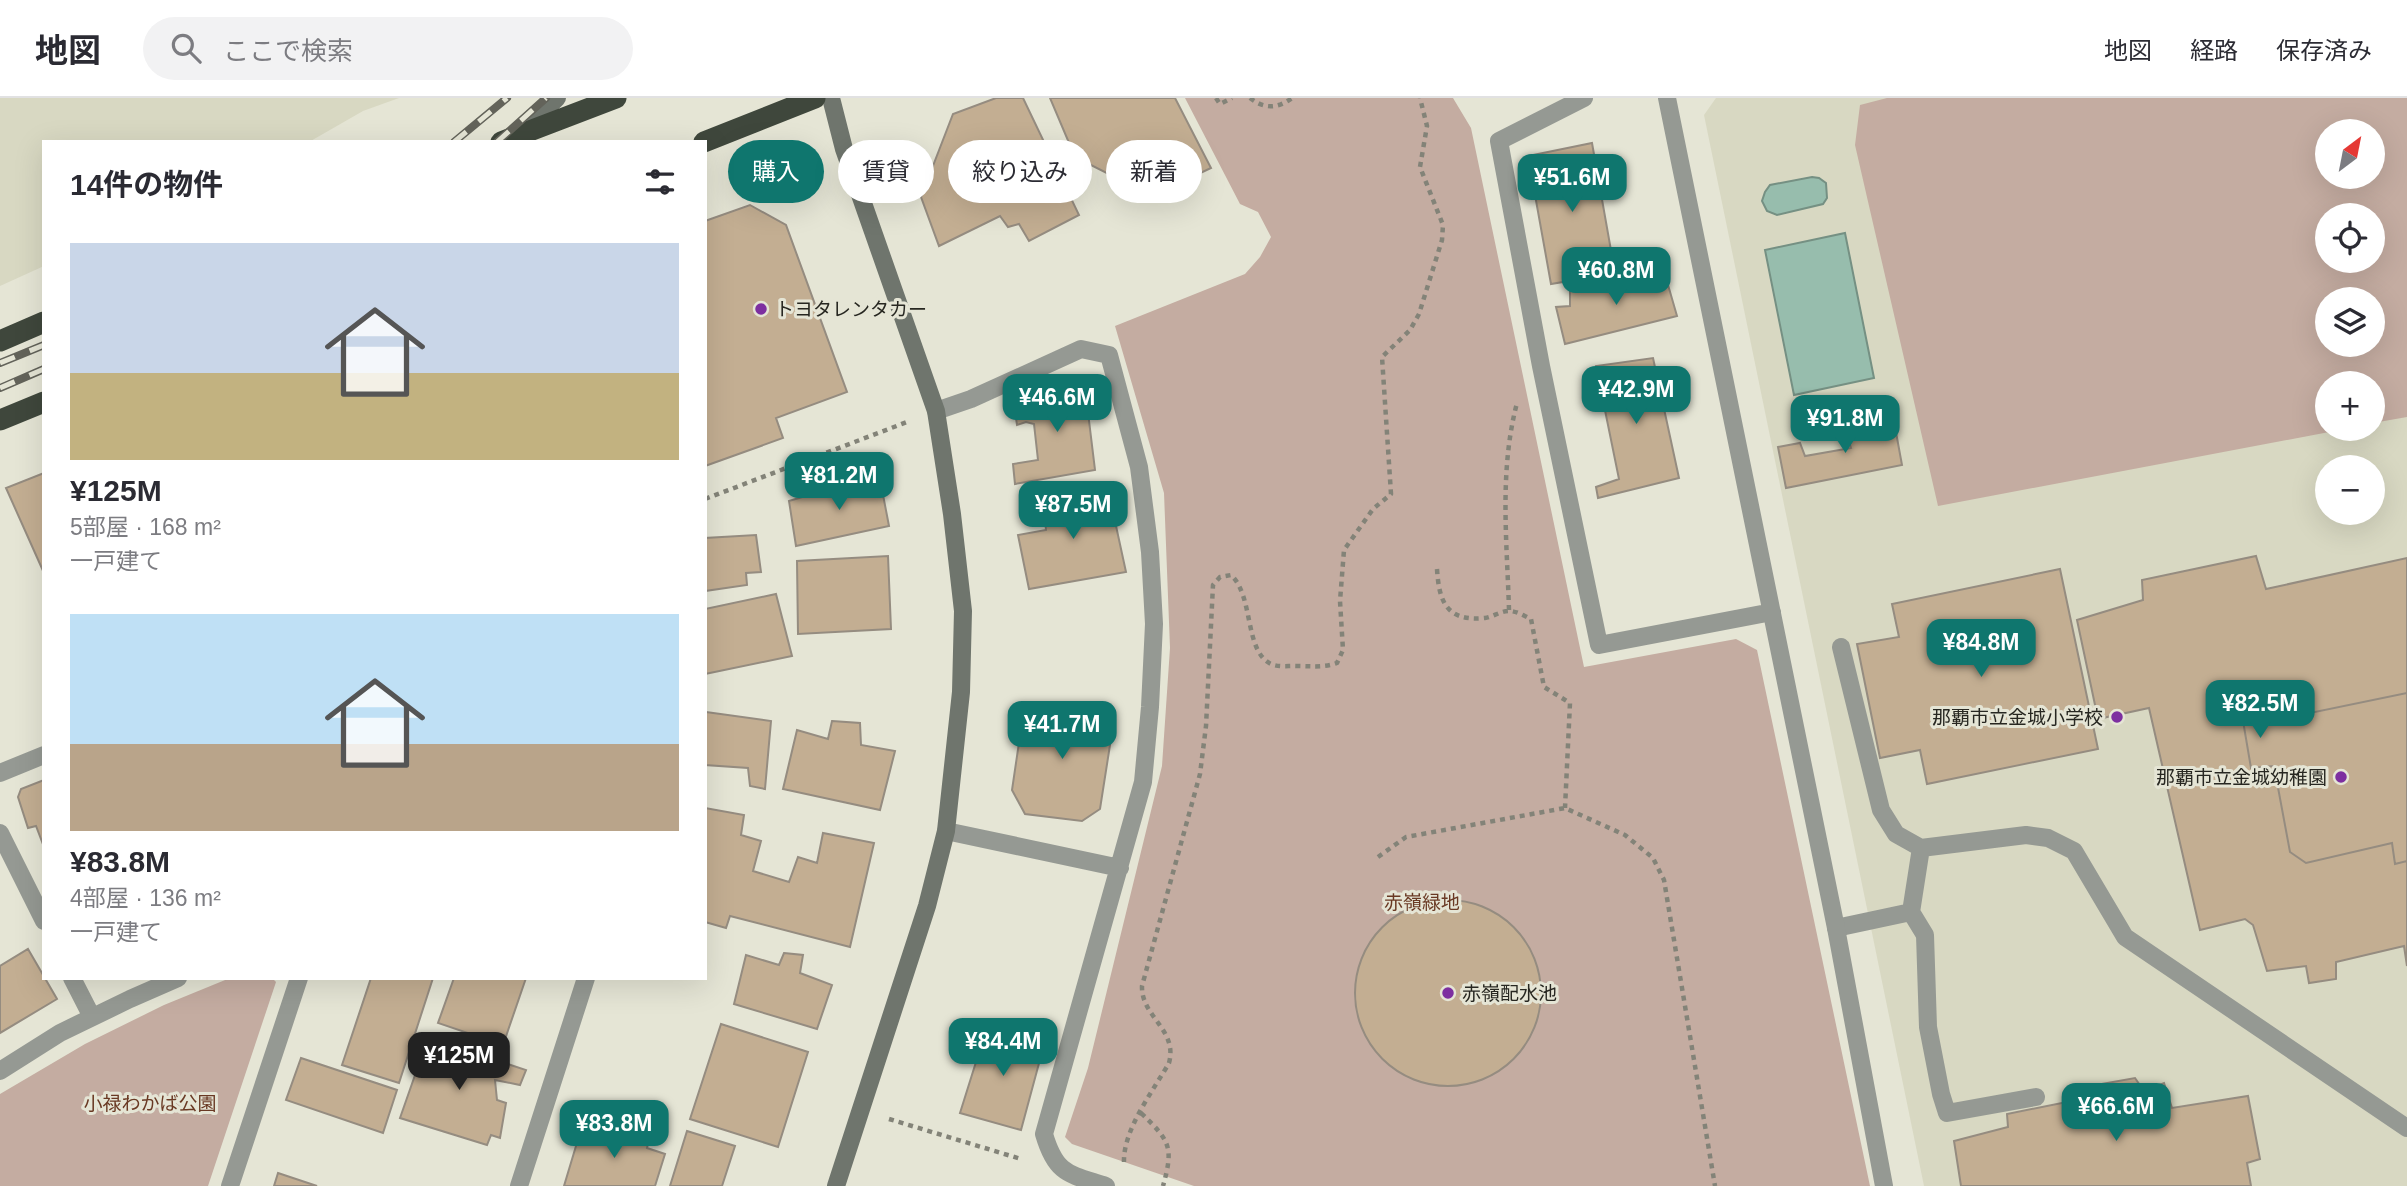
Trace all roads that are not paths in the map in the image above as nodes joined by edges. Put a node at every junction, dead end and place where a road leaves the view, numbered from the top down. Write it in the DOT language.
graph roads {
  1 [pos="557,98"];
  2 [pos="616,98"];
  3 [pos="816,98"];
  4 [pos="831,98"];
  5 [pos="1584,98"];
  6 [pos="1667,98"];
  7 [pos="510,138"];
  8 [pos="707,141"];
  9 [pos="42,323"];
  10 [pos="0,341"];
  11 [pos="42,403"];
  12 [pos="936,411"];
  13 [pos="0,420"];
  14 [pos="1772,612"];
  15 [pos="1841,647"];
  16 [pos="42,756"];
  17 [pos="0,773"];
  18 [pos="946,831"];
  19 [pos="0,833"];
  20 [pos="1922,848"];
  21 [pos="1120,868"];
  22 [pos="1911,912"];
  23 [pos="42,917"];
  24 [pos="1836,928"];
  25 [pos="73,980"];
  26 [pos="174,980"];
  27 [pos="298,980"];
  28 [pos="585,980"];
  29 [pos="92,1017"];
  30 [pos="0,1070"];
  31 [pos="2036,1097"];
  32 [pos="2407,1128"];
  33 [pos="1113,1180"];
  34 [pos="230,1186"];
  35 [pos="519,1186"];
  36 [pos="836,1186"];
  37 [pos="1884,1186"];
  1 -- 7 [label="street"];
  2 -- 7 [label="highway"];
  3 -- 8 [label="highway"];
  4 -- 12 [label="street"];
  5 -- 14 [label="street"];
  6 -- 14 [label="street"];
  9 -- 10 [label="highway"];
  11 -- 13 [label="highway"];
  12 -- 18 [label="street"];
  12 -- 21 [label="street"];
  14 -- 24 [label="street"];
  15 -- 20 [label="street"];
  16 -- 17 [label="street"];
  18 -- 21 [label="street"];
  18 -- 36 [label="street"];
  19 -- 23 [label="street"];
  20 -- 22 [label="street"];
  20 -- 32 [label="street"];
  21 -- 33 [label="street"];
  22 -- 24 [label="street"];
  22 -- 31 [label="street"];
  24 -- 37 [label="street"];
  25 -- 29 [label="street"];
  26 -- 29 [label="street"];
  27 -- 34 [label="street"];
  28 -- 35 [label="street"];
  29 -- 30 [label="street"];
}
